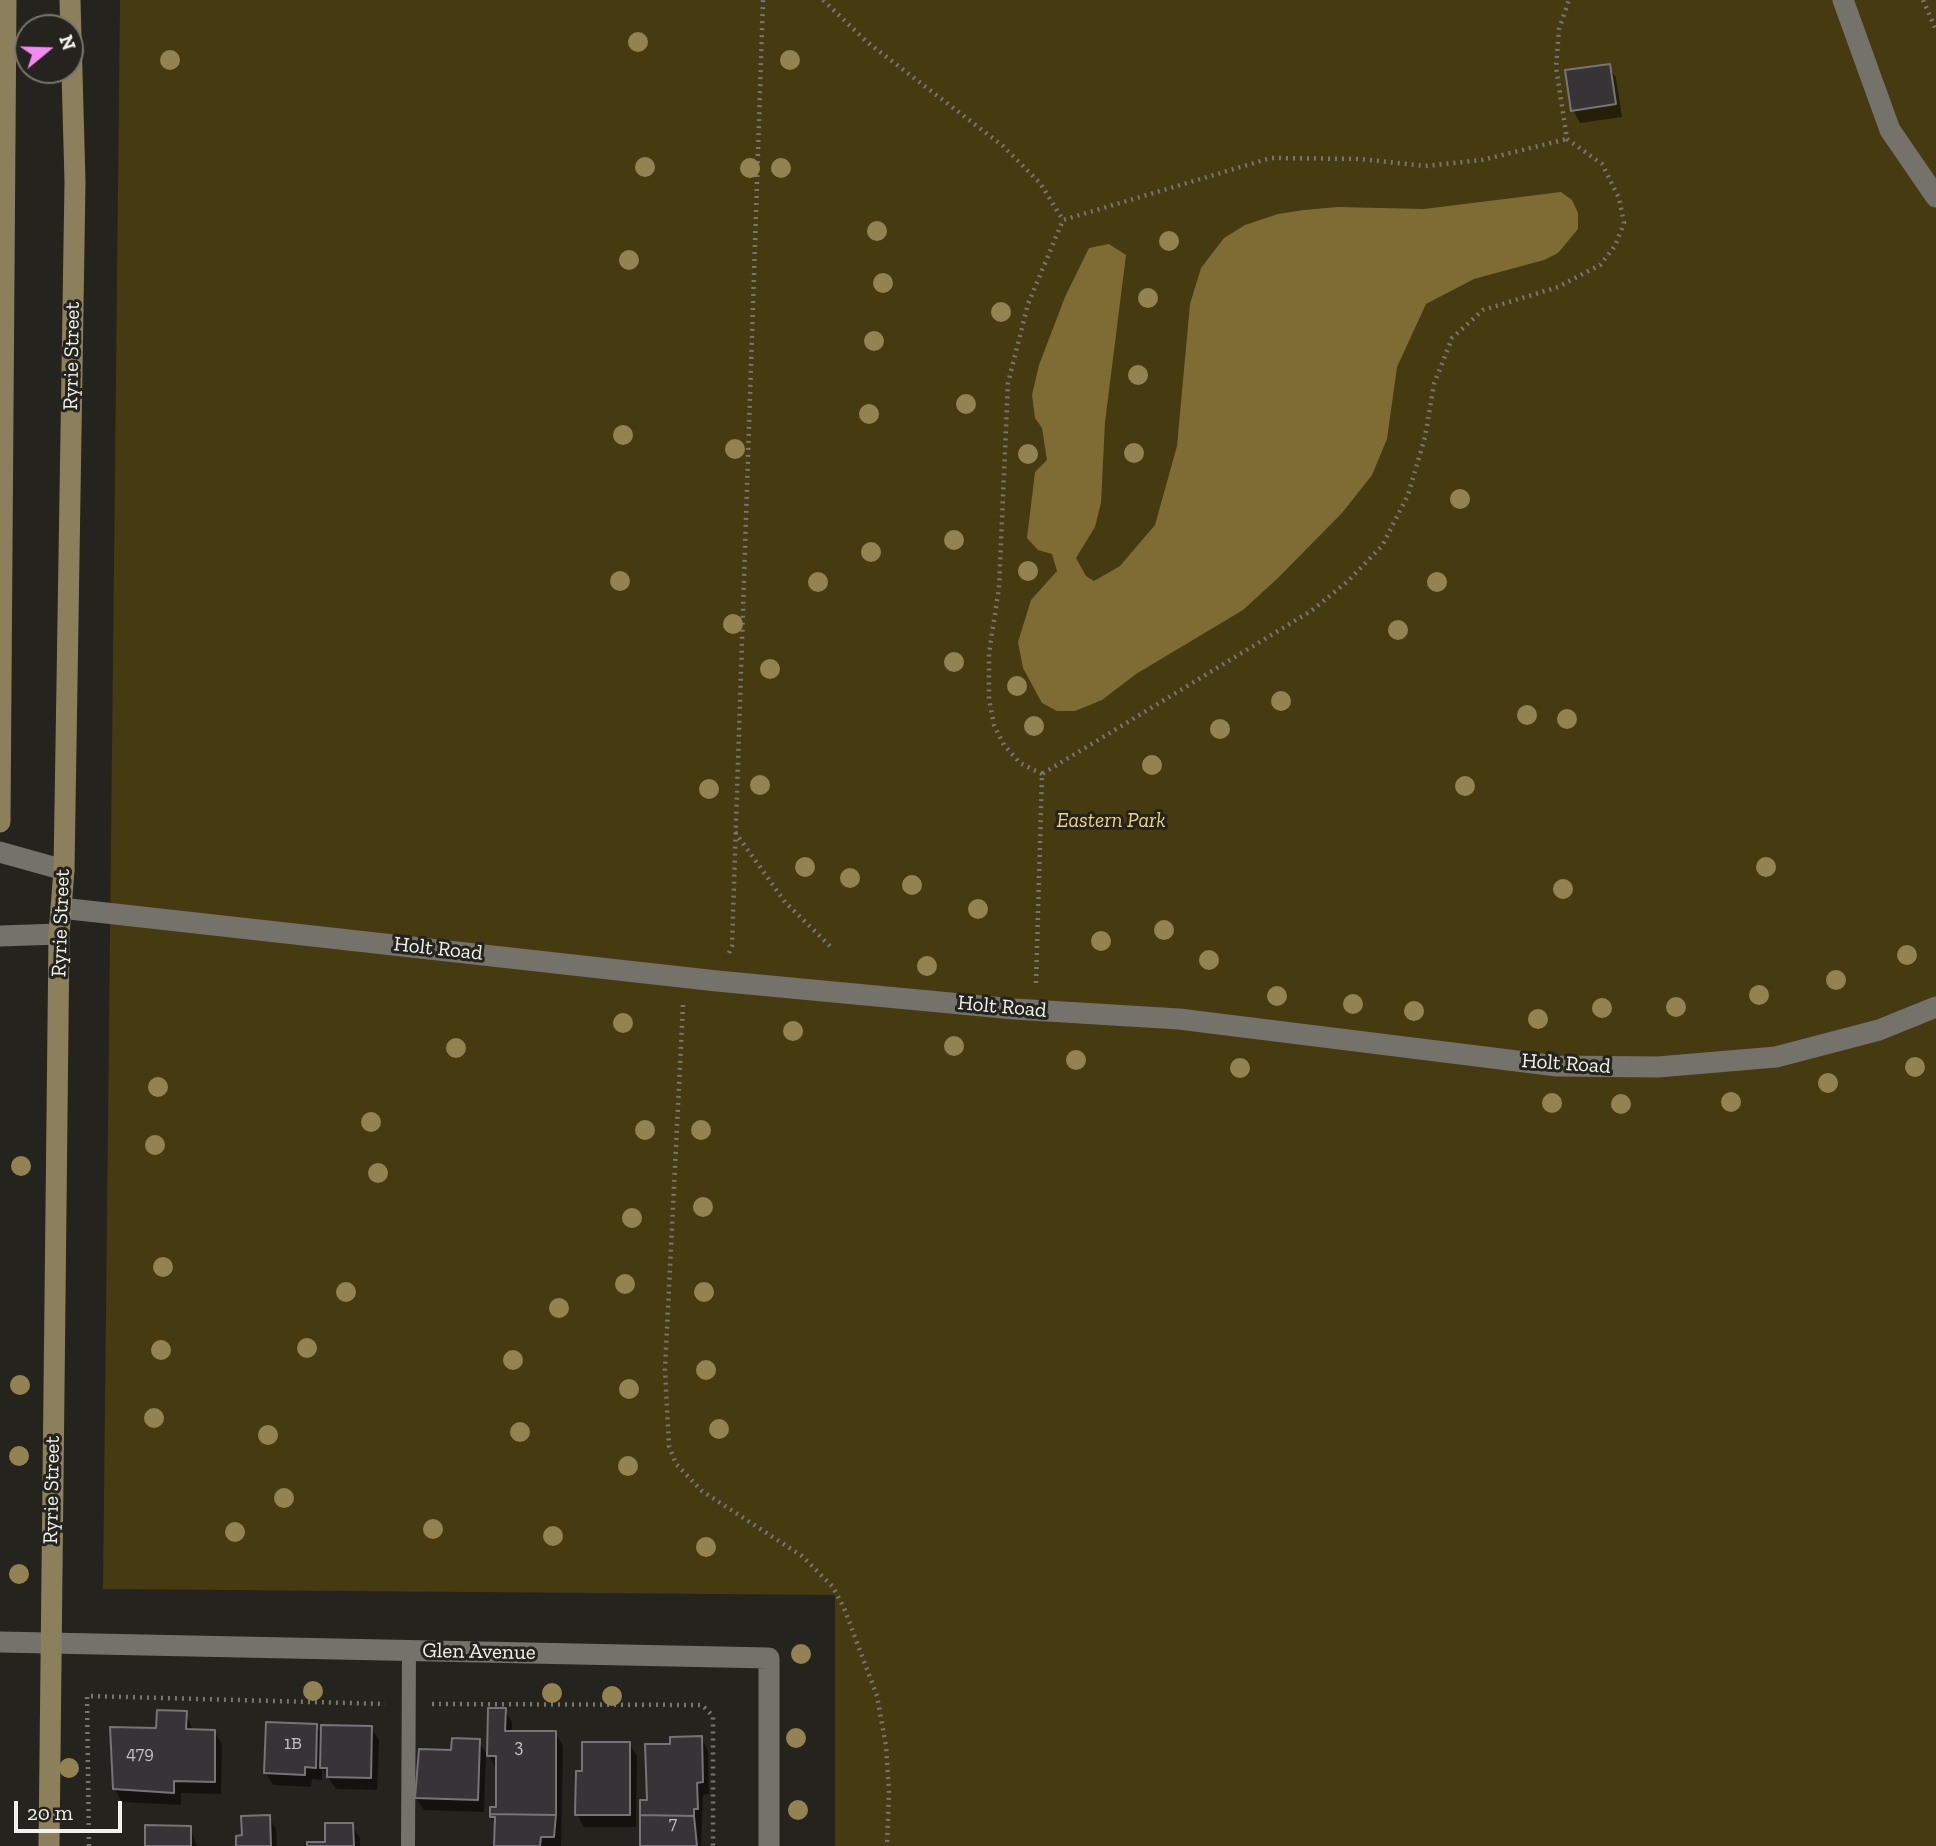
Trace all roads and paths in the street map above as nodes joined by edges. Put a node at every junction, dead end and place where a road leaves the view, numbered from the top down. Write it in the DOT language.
graph roads {
  1 [pos="6,0"];
  2 [pos="70,0"];
  3 [pos="823,0"];
  4 [pos="1569,0"];
  5 [pos="1843,0"];
  6 [pos="1923,0"];
  7 [pos="1936,30"];
  8 [pos="1567,139"];
  9 [pos="1936,197"];
  10 [pos="1063,220"];
  11 [pos="3,423"];
  12 [pos="1042,774"];
  13 [pos="0,822"];
  14 [pos="734,831"];
  15 [pos="0,852"];
  16 [pos="64,870"];
  17 [pos="61,908"];
  18 [pos="59,934"];
  19 [pos="0,936"];
  20 [pos="830,946"];
  21 [pos="1936,1007"];
  22 [pos="1035,1009"];
  23 [pos="0,1642"];
  24 [pos="50,1643"];
  25 [pos="409,1651"];
  26 [pos="49,1846"];
  27 [pos="408,1846"];
  28 [pos="769,1846"];
  1 -- 11 [label="main road"];
  2 -- 16 [label="main road, Ryrie Street"];
  3 -- 10 [label="path"];
  4 -- 8 [label="path"];
  5 -- 9 [label="street"];
  6 -- 7 [label="path"];
  8 -- 10 [label="path"];
  8 -- 12 [label="path"];
  10 -- 12 [label="path"];
  11 -- 13 [label="main road"];
  12 -- 22 [label="path"];
  14 -- 20 [label="path"];
  15 -- 16 [label="street"];
  16 -- 17 [label="main road, Ryrie Street"];
  17 -- 18 [label="main road, Ryrie Street"];
  17 -- 22 [label="street, Holt Road"];
  18 -- 19 [label="street"];
  18 -- 24 [label="main road, Ryrie Street"];
  21 -- 22 [label="street, Holt Road"];
  23 -- 24 [label="street, Glen Avenue"];
  24 -- 25 [label="street, Glen Avenue"];
  24 -- 26 [label="main road, Ryrie Street"];
  25 -- 27 [label="lane"];
  25 -- 28 [label="street, Glen Avenue"];
}
